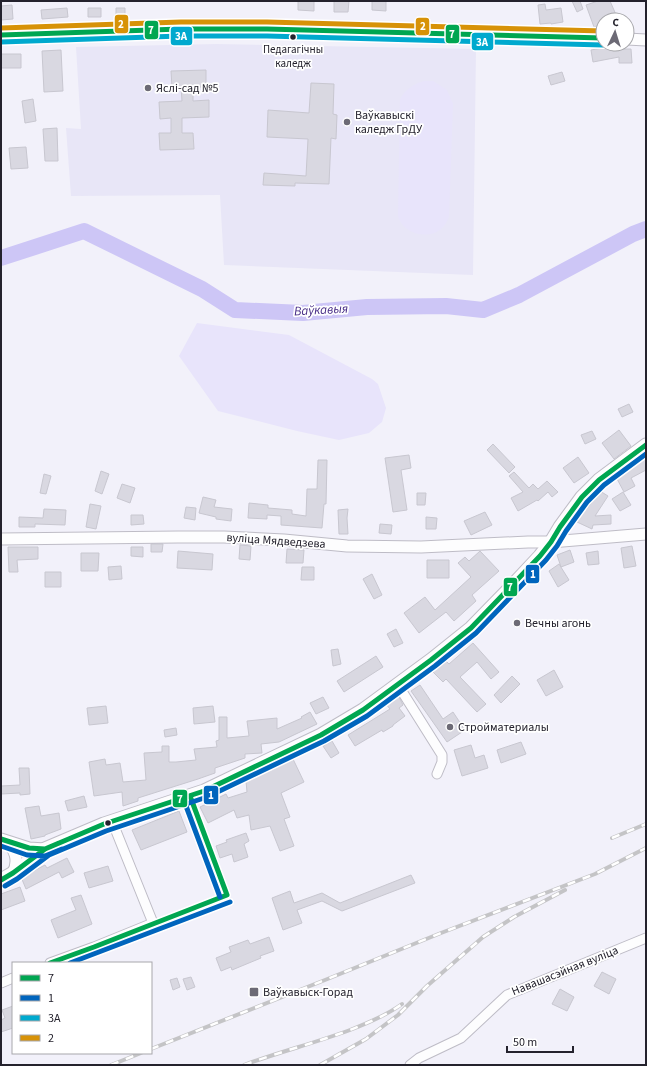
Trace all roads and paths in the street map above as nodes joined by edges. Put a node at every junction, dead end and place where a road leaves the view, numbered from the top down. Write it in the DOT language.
graph roads {
  1 [pos="1,35"];
  2 [pos="595,38"];
  3 [pos="635,39"];
  4 [pos="646,40"];
  5 [pos="646,445"];
  6 [pos="646,534"];
  7 [pos="1,539"];
  8 [pos="551,542"];
  9 [pos="398,685"];
  10 [pos="437,774"];
  11 [pos="112,822"];
  12 [pos="1,839"];
  13 [pos="46,849"];
  14 [pos="5,877"];
  15 [pos="646,938"];
  16 [pos="53,962"];
  17 [pos="12,978"];
  18 [pos="1,983"];
  19 [pos="410,1065"];
  1 -- 2 [label="street"];
  3 -- 4 [label="street"];
  5 -- 8 [label="main road"];
  6 -- 8 [label="street, вуліца Мядведзева"];
  7 -- 8 [label="street, вуліца Мядведзева"];
  8 -- 9 [label="main road"];
  9 -- 10 [label="street"];
  9 -- 11 [label="main road"];
  11 -- 13 [label="main road"];
  11 -- 16 [label="street"];
  12 -- 13 [label="street"];
  12 -- 14 [label="street"];
  13 -- 14 [label="main road"];
  15 -- 19 [label="street, Навашасэйная вуліца"];
  17 -- 18 [label="street"];
}
